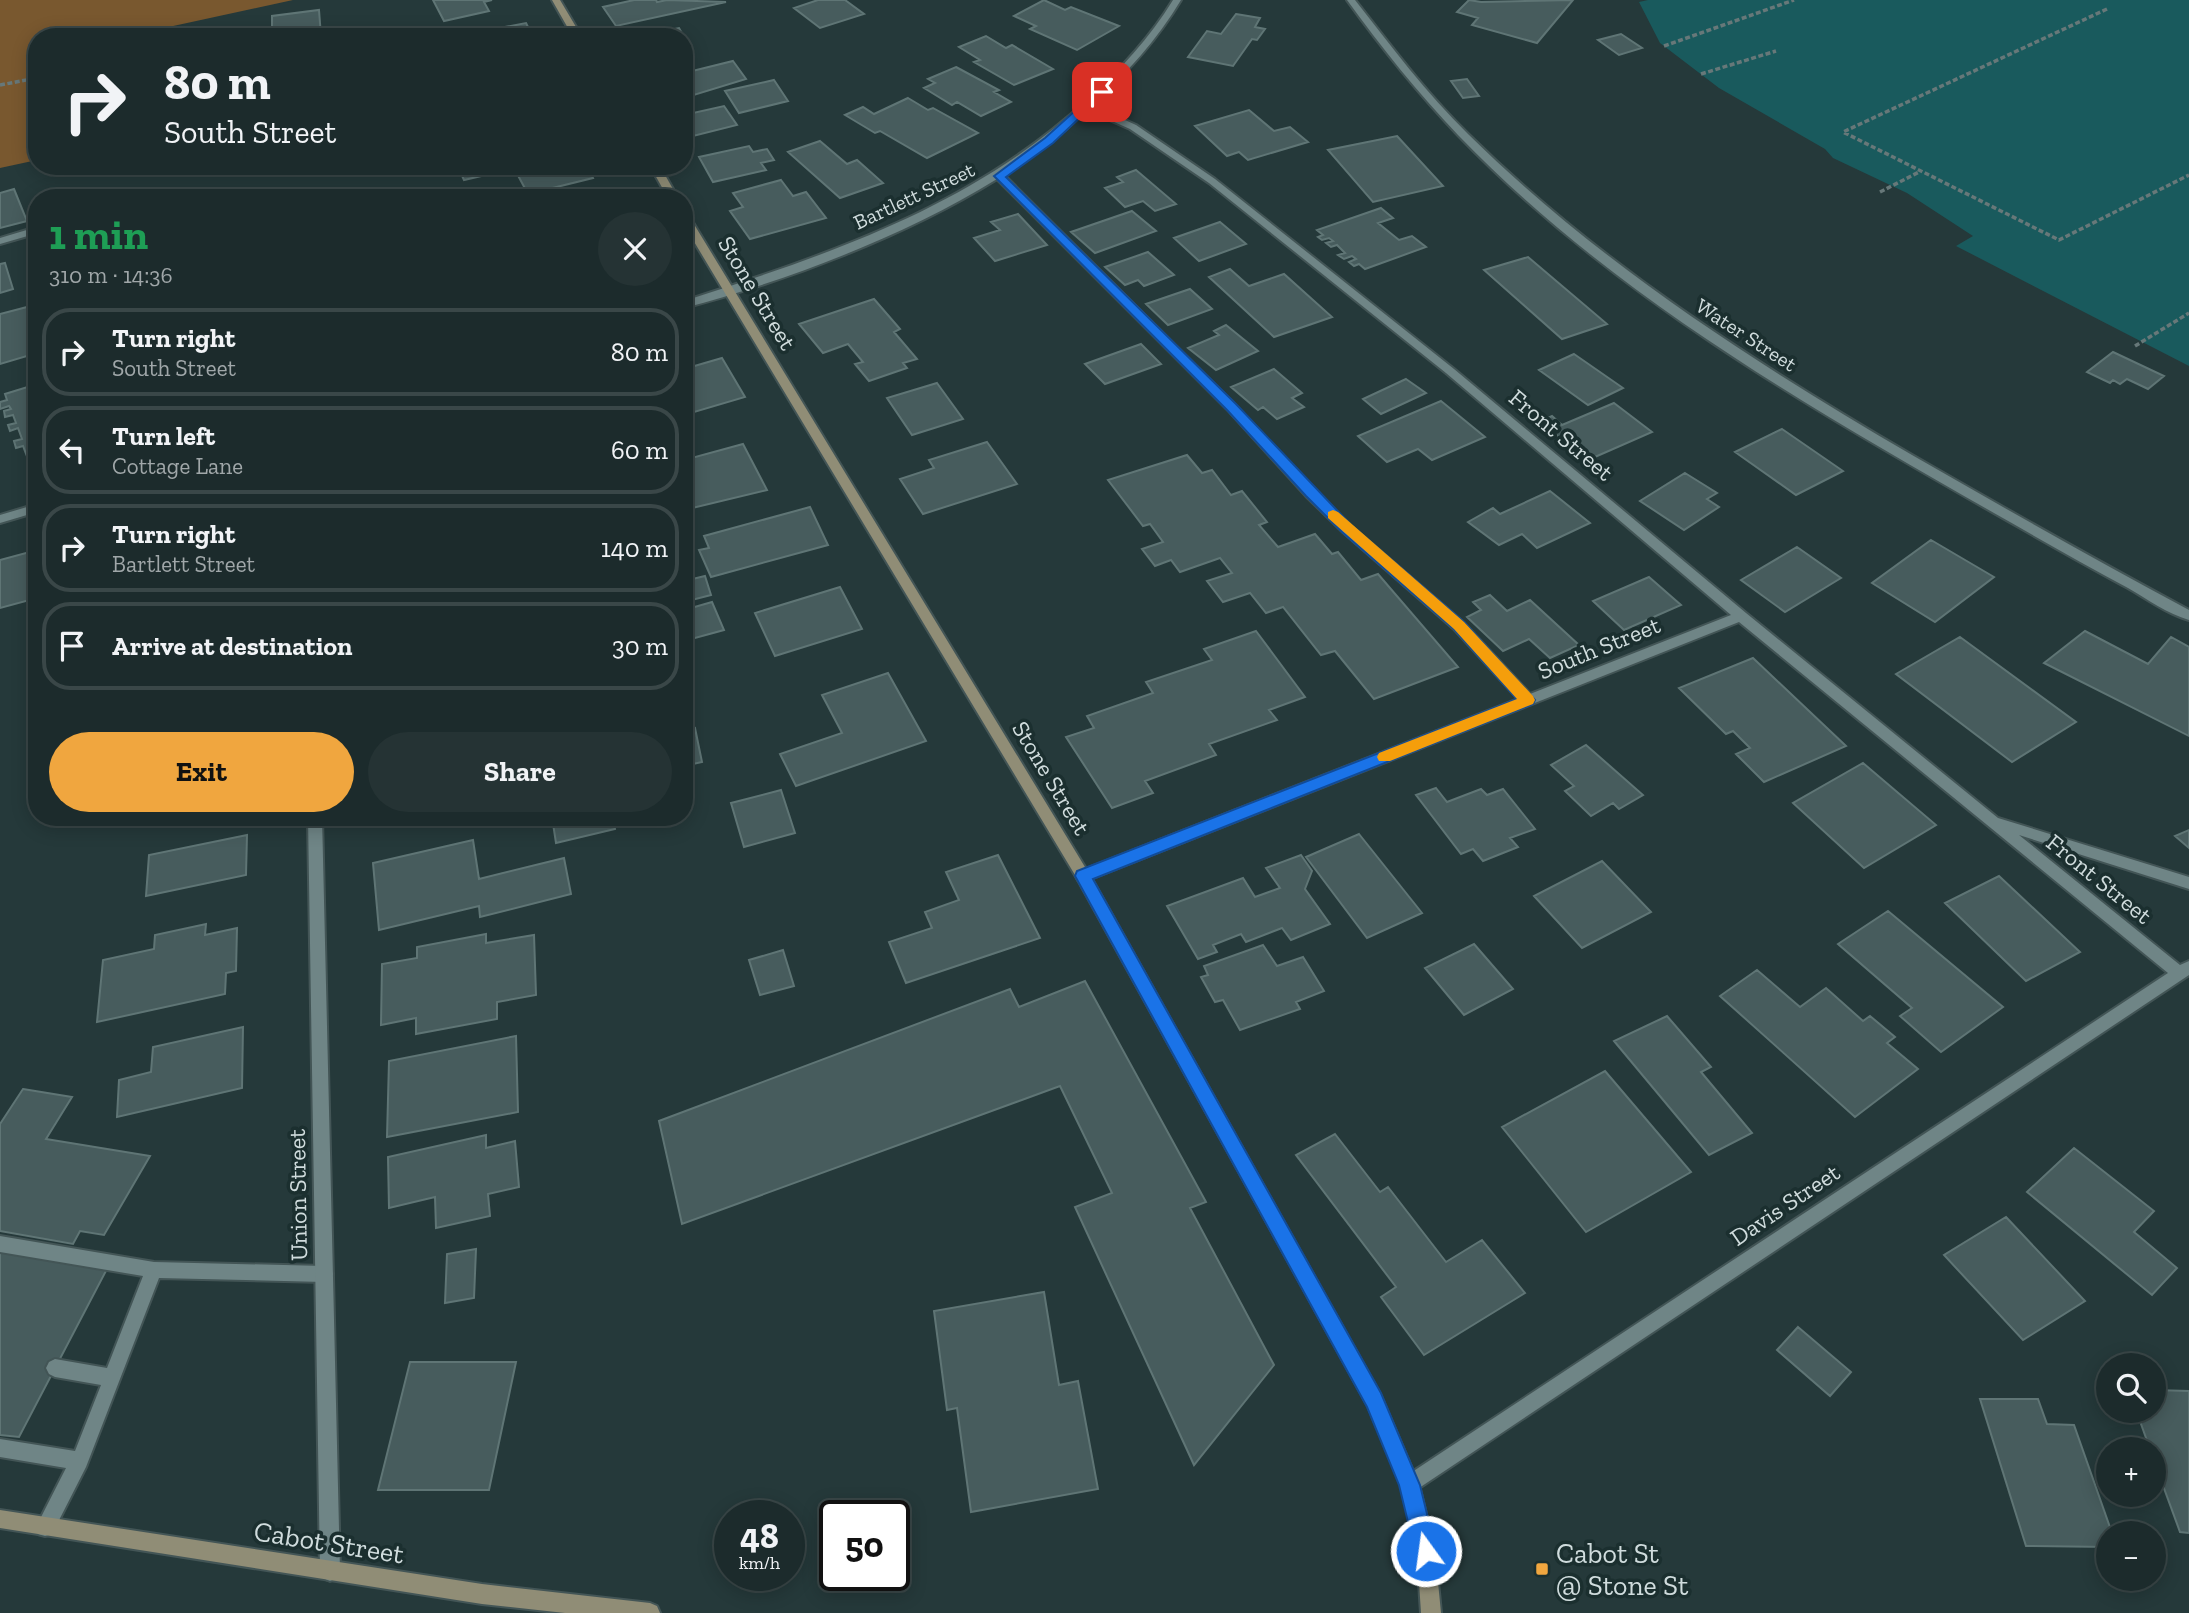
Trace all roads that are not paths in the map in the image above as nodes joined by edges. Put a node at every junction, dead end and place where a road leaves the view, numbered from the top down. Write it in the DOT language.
graph roads {
  1 [pos="556,0"];
  2 [pos="1178,0"];
  3 [pos="1351,0"];
  4 [pos="573,28"];
  5 [pos="1088,107"];
  6 [pos="1000,176"];
  7 [pos="693,231"];
  8 [pos="28,233"];
  9 [pos="0,241"];
  10 [pos="728,290"];
  11 [pos="693,301"];
  12 [pos="28,511"];
  13 [pos="0,519"];
  14 [pos="1741,616"];
  15 [pos="2189,616"];
  16 [pos="1527,700"];
  17 [pos="1991,820"];
  18 [pos="315,826"];
  19 [pos="1083,876"];
  20 [pos="2189,883"];
  21 [pos="2184,970"];
  22 [pos="0,1244"];
  23 [pos="154,1270"];
  24 [pos="324,1274"];
  25 [pos="55,1368"];
  26 [pos="112,1378"];
  27 [pos="0,1448"];
  28 [pos="80,1461"];
  29 [pos="1410,1485"];
  30 [pos="0,1519"];
  31 [pos="46,1527"];
  32 [pos="330,1572"];
  33 [pos="650,1613"];
  34 [pos="1431,1613"];
  1 -- 4 [label="main road"];
  2 -- 5 [label="street, Bartlett Street"];
  3 -- 15 [label="street, Water Street"];
  5 -- 6 [label="street, Bartlett Street"];
  5 -- 14 [label="street, Front Street"];
  6 -- 10 [label="street, Bartlett Street"];
  6 -- 16 [label="street"];
  7 -- 10 [label="main road, Stone Street"];
  8 -- 9 [label="street"];
  10 -- 11 [label="street, Bartlett Street"];
  10 -- 19 [label="main road, Stone Street"];
  12 -- 13 [label="street"];
  14 -- 16 [label="street, South Street"];
  14 -- 17 [label="street, Front Street"];
  16 -- 19 [label="street, South Street"];
  17 -- 20 [label="street, Front Street"];
  17 -- 21 [label="street, Front Street"];
  18 -- 24 [label="street, Union Street"];
  19 -- 29 [label="main road, Stone Street"];
  21 -- 29 [label="street, Davis Street"];
  22 -- 23 [label="street"];
  23 -- 24 [label="street"];
  23 -- 26 [label="street"];
  24 -- 32 [label="street, Union Street"];
  25 -- 26 [label="street"];
  26 -- 28 [label="street"];
  27 -- 28 [label="street"];
  28 -- 31 [label="street"];
  29 -- 34 [label="main road, Stone Street"];
  30 -- 31 [label="main road, Cabot Street"];
  31 -- 32 [label="main road, Cabot Street"];
  32 -- 33 [label="main road, Cabot Street"];
}
